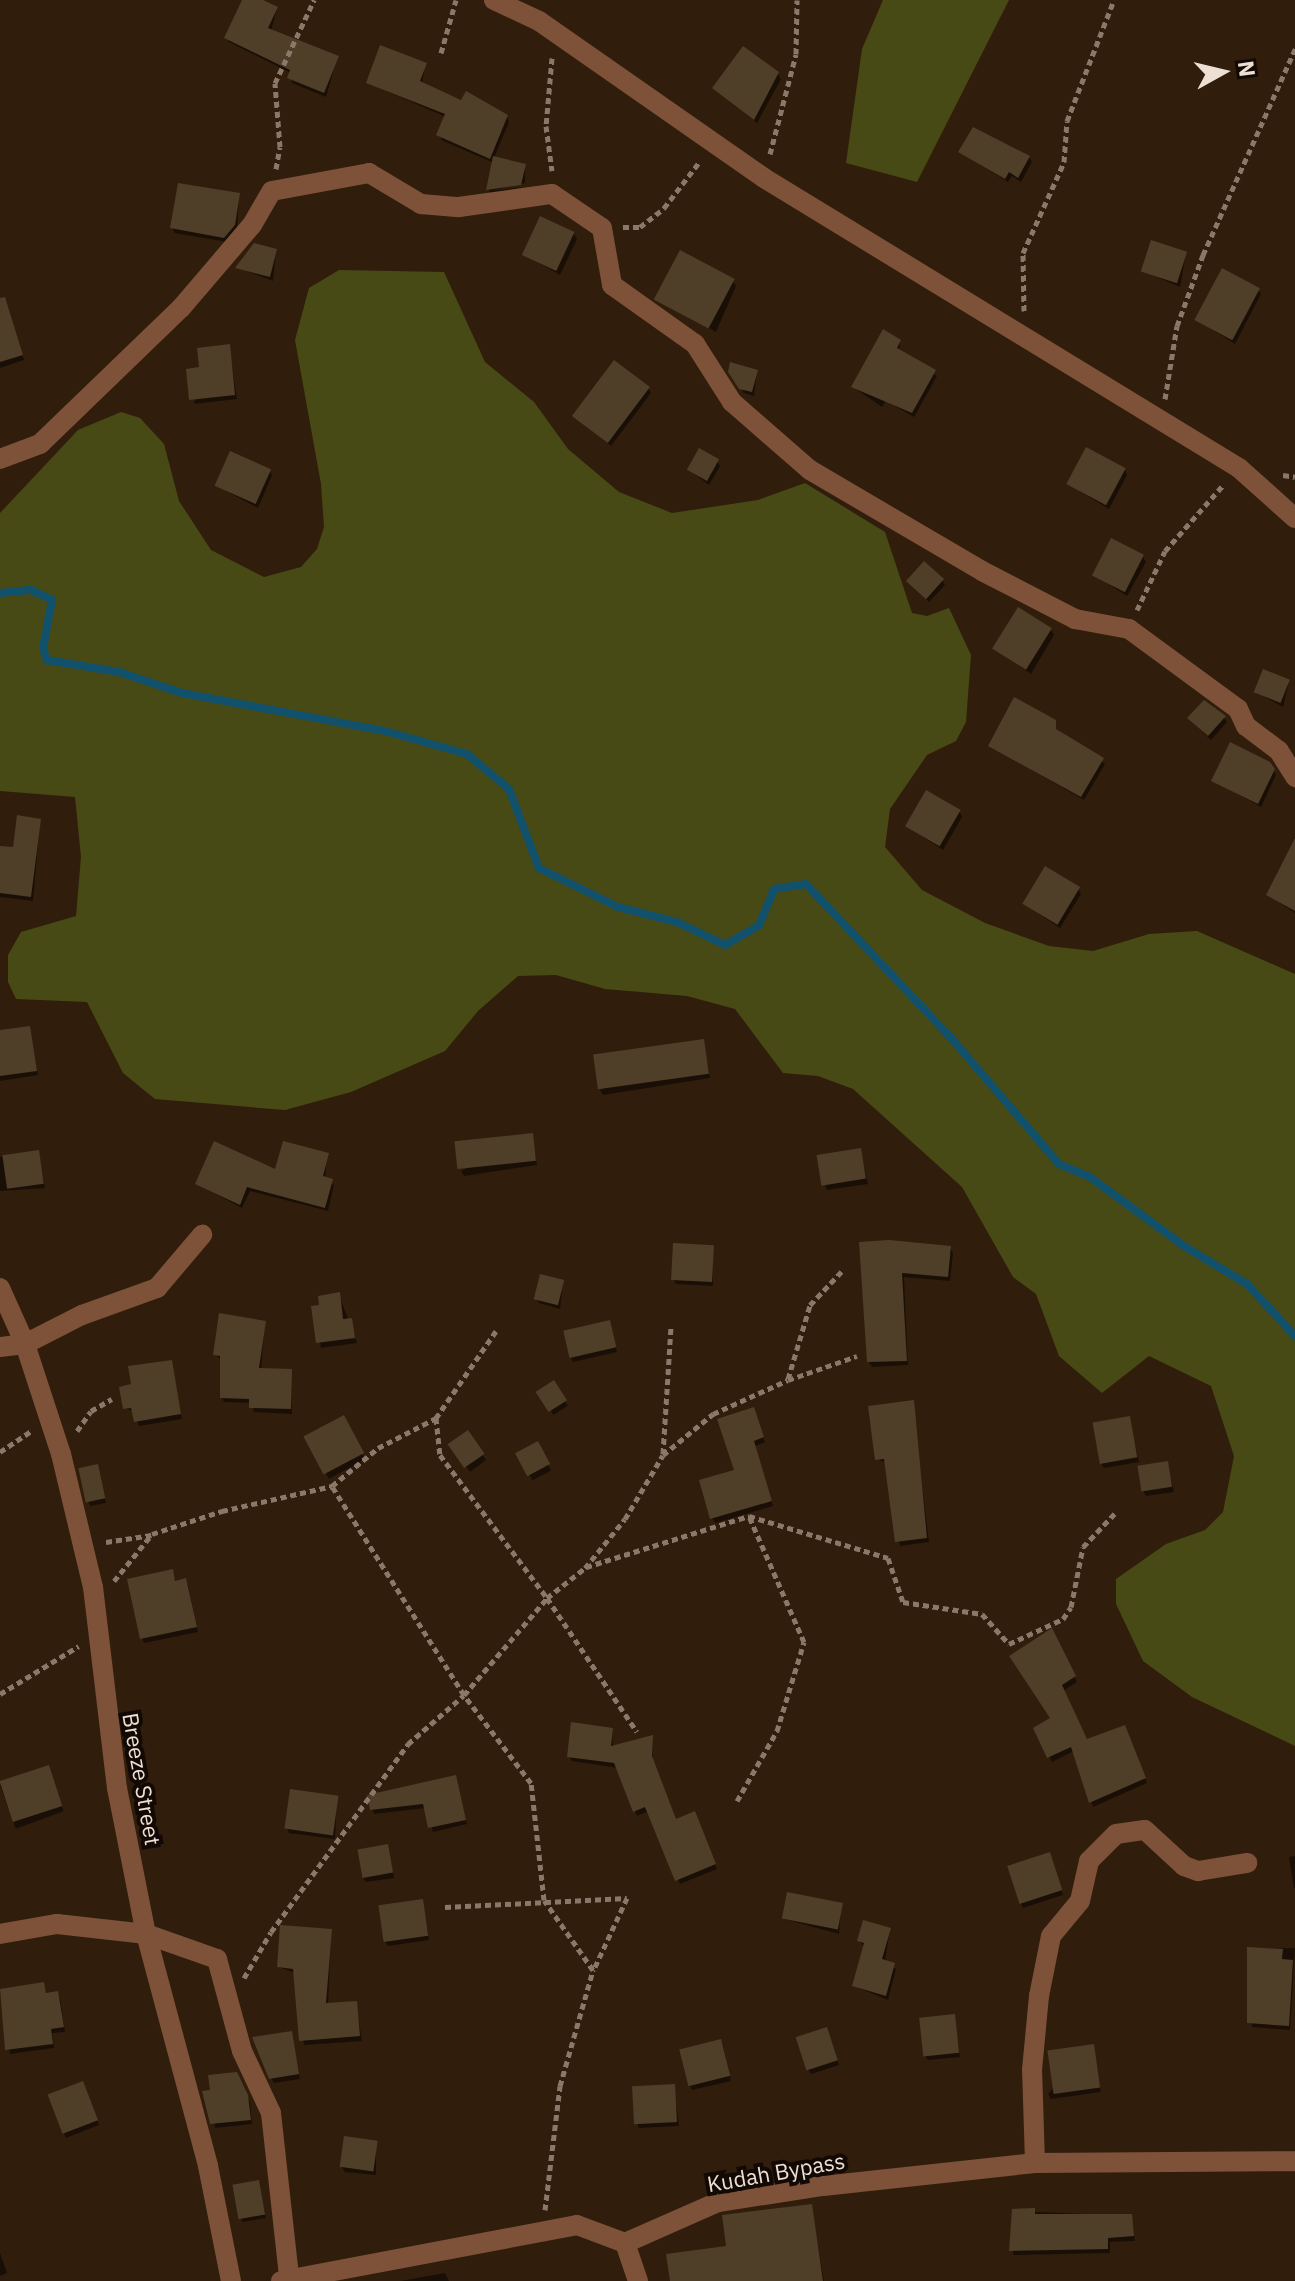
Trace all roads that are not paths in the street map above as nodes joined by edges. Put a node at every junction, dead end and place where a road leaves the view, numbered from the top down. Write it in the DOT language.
graph roads {
  1 [pos="494,0"];
  2 [pos="0,459"];
  3 [pos="1295,518"];
  4 [pos="1295,777"];
  5 [pos="202,1235"];
  6 [pos="0,1288"];
  7 [pos="25,1344"];
  8 [pos="0,1347"];
  9 [pos="1247,1863"];
  10 [pos="0,1934"];
  11 [pos="146,1934"];
  12 [pos="1295,2161"];
  13 [pos="1035,2163"];
  14 [pos="625,2243"];
  15 [pos="285,2278"];
  16 [pos="231,2281"];
  17 [pos="638,2281"];
  1 -- 3 [label="street"];
  2 -- 4 [label="street"];
  5 -- 7 [label="street"];
  6 -- 7 [label="street, Breeze Street"];
  7 -- 8 [label="street"];
  7 -- 11 [label="street, Breeze Street"];
  9 -- 13 [label="street"];
  10 -- 11 [label="street"];
  11 -- 15 [label="street"];
  11 -- 16 [label="street, Breeze Street"];
  12 -- 13 [label="street, Kudah Bypass"];
  13 -- 14 [label="street, Kudah Bypass"];
  14 -- 15 [label="street"];
  14 -- 17 [label="street"];
}
